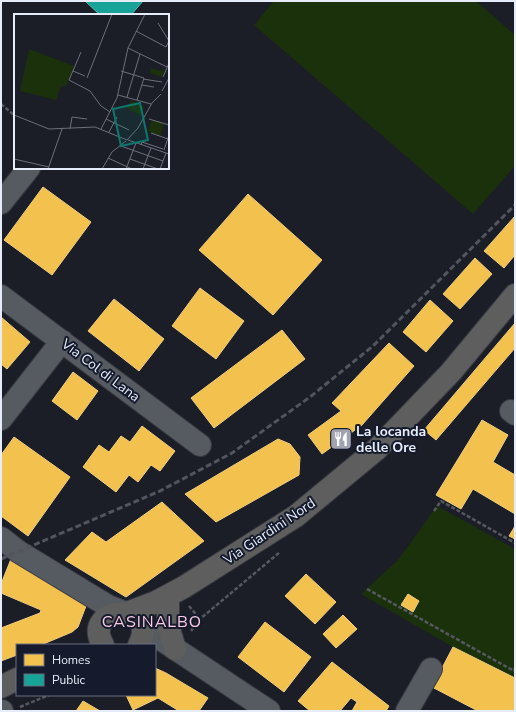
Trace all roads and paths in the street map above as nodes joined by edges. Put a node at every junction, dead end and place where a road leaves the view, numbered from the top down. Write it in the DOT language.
graph roads {
  1 [pos="1,104"];
  2 [pos="14,115"];
  3 [pos="28,169"];
  4 [pos="1,203"];
  5 [pos="515,295"];
  6 [pos="1,296"];
  7 [pos="62,341"];
  8 [pos="1,419"];
  9 [pos="200,445"];
  10 [pos="434,511"];
  11 [pos="1,538"];
  12 [pos="515,543"];
  13 [pos="184,587"];
  14 [pos="367,589"];
  15 [pos="92,595"];
  16 [pos="168,602"];
  17 [pos="125,613"];
  18 [pos="101,638"];
  19 [pos="151,642"];
  20 [pos="86,644"];
  21 [pos="156,645"];
  22 [pos="431,668"];
  23 [pos="515,668"];
  24 [pos="16,680"];
  25 [pos="1,687"];
  26 [pos="46,696"];
  27 [pos="7,710"];
  28 [pos="268,711"];
  29 [pos="407,711"];
  1 -- 2 [label="path"];
  3 -- 4 [label="street"];
  5 -- 13 [label="main road, Via Giardini Nord"];
  6 -- 7 [label="street, Via Col di Lana"];
  7 -- 8 [label="street"];
  7 -- 9 [label="street, Via Col di Lana"];
  10 -- 12 [label="path"];
  11 -- 15 [label="street"];
  13 -- 16 [label="main road, Via Giardini Nord"];
  13 -- 17 [label="main road, Via Giardini Nord"];
  14 -- 23 [label="path"];
  15 -- 17 [label="street"];
  15 -- 18 [label="street"];
  16 -- 19 [label="main road, Via Giardini Nord"];
  16 -- 19 [label="main road"];
  17 -- 18 [label="main road, Via Giardini Nord"];
  17 -- 19 [label="main road"];
  18 -- 20 [label="main road, Via Giardini Nord"];
  21 -- 28 [label="street"];
  22 -- 29 [label="street"];
  24 -- 25 [label="main road"];
  26 -- 27 [label="path"];
}
